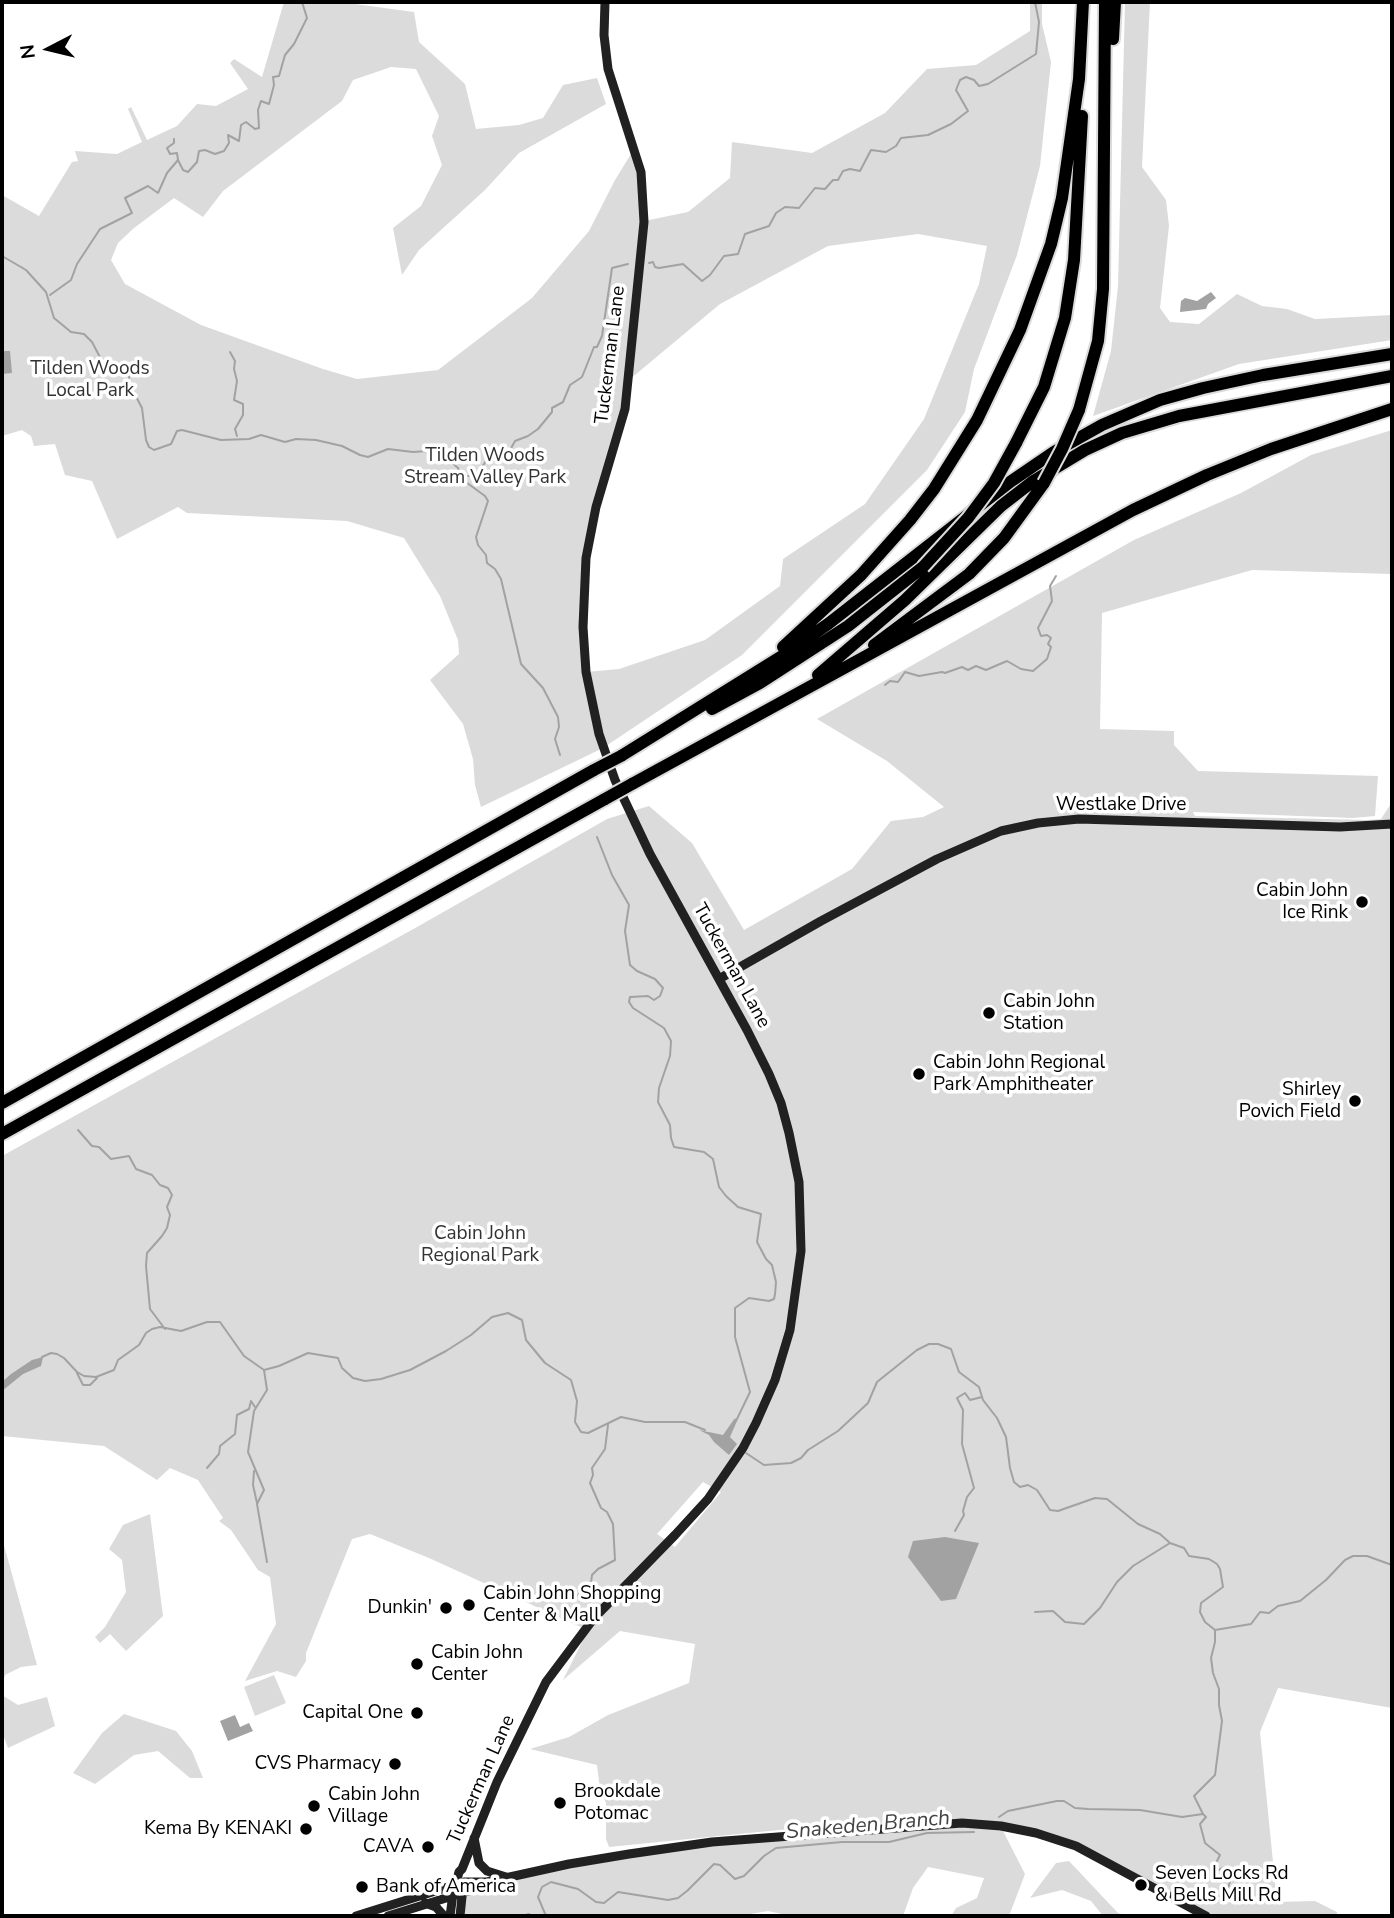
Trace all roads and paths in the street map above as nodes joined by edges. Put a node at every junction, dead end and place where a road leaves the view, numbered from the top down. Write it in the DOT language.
graph roads {
  1 [pos="605,2"];
  2 [pos="1105,2"];
  3 [pos="1115,2"];
  4 [pos="1083,5"];
  5 [pos="1082,35"];
  6 [pos="1105,207"];
  7 [pos="1392,354"];
  8 [pos="1392,359"];
  9 [pos="1325,364"];
  10 [pos="1392,376"];
  11 [pos="1392,382"];
  12 [pos="1254,401"];
  13 [pos="1392,410"];
  14 [pos="734,686"];
  15 [pos="803,689"];
  16 [pos="624,754"];
  17 [pos="1392,824"];
  18 [pos="719,979"];
  19 [pos="2,1103"];
  20 [pos="2,1134"];
  21 [pos="474,1838"];
  22 [pos="507,1878"];
  23 [pos="458,1888"];
  24 [pos="425,1903"];
  25 [pos="356,1916"];
  26 [pos="388,1916"];
  27 [pos="444,1916"];
  28 [pos="450,1916"];
  29 [pos="460,1916"];
  30 [pos="1206,1916"];
  1 -- 18 [label="main road, Tuckerman Lane"];
  2 -- 6 [label="highway"];
  3 -- 6 [label="highway"];
  4 -- 5 [label="highway"];
  5 -- 14 [label="highway"];
  5 -- 16 [label="highway, bridge"];
  6 -- 15 [label="highway, bridge"];
  7 -- 9 [label="highway"];
  8 -- 9 [label="highway"];
  9 -- 14 [label="highway"];
  10 -- 12 [label="highway"];
  11 -- 12 [label="highway"];
  12 -- 15 [label="highway"];
  13 -- 15 [label="highway"];
  14 -- 16 [label="highway"];
  15 -- 20 [label="highway, bridge"];
  16 -- 19 [label="highway, bridge"];
  17 -- 18 [label="main road, Westlake Drive"];
  18 -- 21 [label="main road, Tuckerman Lane"];
  21 -- 22 [label="main road"];
  21 -- 23 [label="main road, Tuckerman Lane"];
  22 -- 23 [label="main road"];
  22 -- 30 [label="main road"];
  23 -- 24 [label="main road"];
  23 -- 25 [label="main road"];
  23 -- 28 [label="main road, Tuckerman Lane"];
  23 -- 29 [label="main road, Tuckerman Lane"];
  24 -- 26 [label="main road"];
  24 -- 27 [label="main road"];
}
